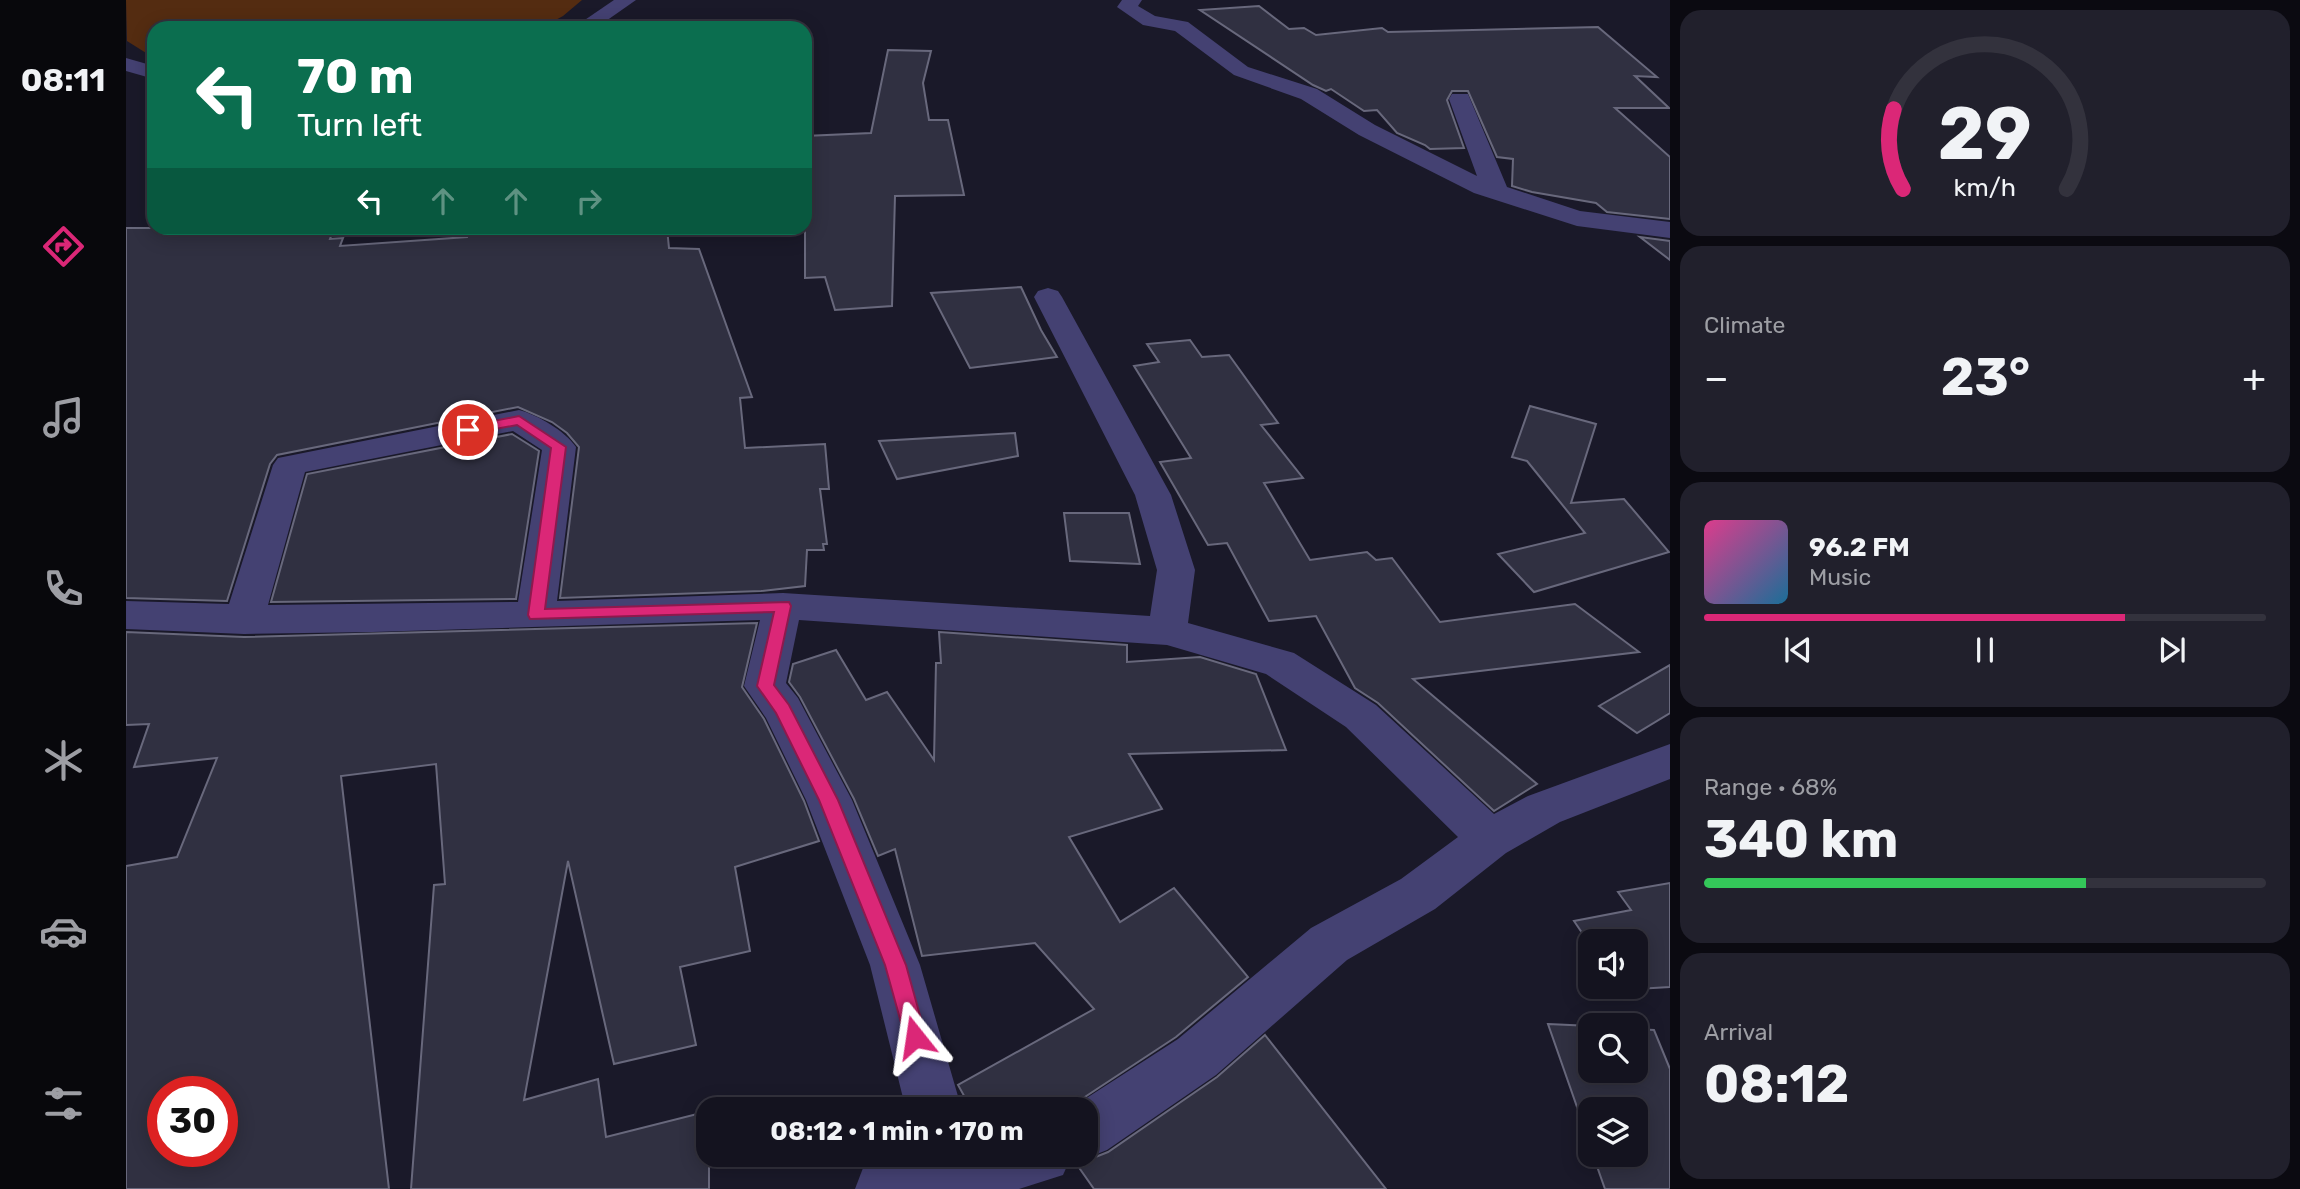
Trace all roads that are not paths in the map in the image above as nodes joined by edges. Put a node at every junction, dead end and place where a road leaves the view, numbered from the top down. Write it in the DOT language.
graph roads {
  1 [pos="627,0"];
  2 [pos="1133,0"];
  3 [pos="594,21"];
  4 [pos="126,64"];
  5 [pos="147,71"];
  6 [pos="1460,99"];
  7 [pos="1496,192"];
  8 [pos="1670,230"];
  9 [pos="1048,297"];
  10 [pos="783,606"];
  11 [pos="126,615"];
  12 [pos="536,615"];
  13 [pos="244,620"];
  14 [pos="1167,631"];
  15 [pos="1670,761"];
  16 [pos="1490,839"];
  17 [pos="930,1097"];
  18 [pos="1098,1123"];
  19 [pos="944,1167"];
  20 [pos="884,1189"];
  1 -- 3 [label="street"];
  2 -- 7 [label="street"];
  4 -- 5 [label="street"];
  6 -- 7 [label="street"];
  7 -- 8 [label="street"];
  9 -- 14 [label="street"];
  10 -- 12 [label="street"];
  10 -- 14 [label="street"];
  10 -- 17 [label="street"];
  11 -- 13 [label="street"];
  12 -- 13 [label="street"];
  12 -- 13 [label="street"];
  14 -- 16 [label="street"];
  15 -- 16 [label="street"];
  16 -- 18 [label="street"];
  19 -- 20 [label="street"];
}
